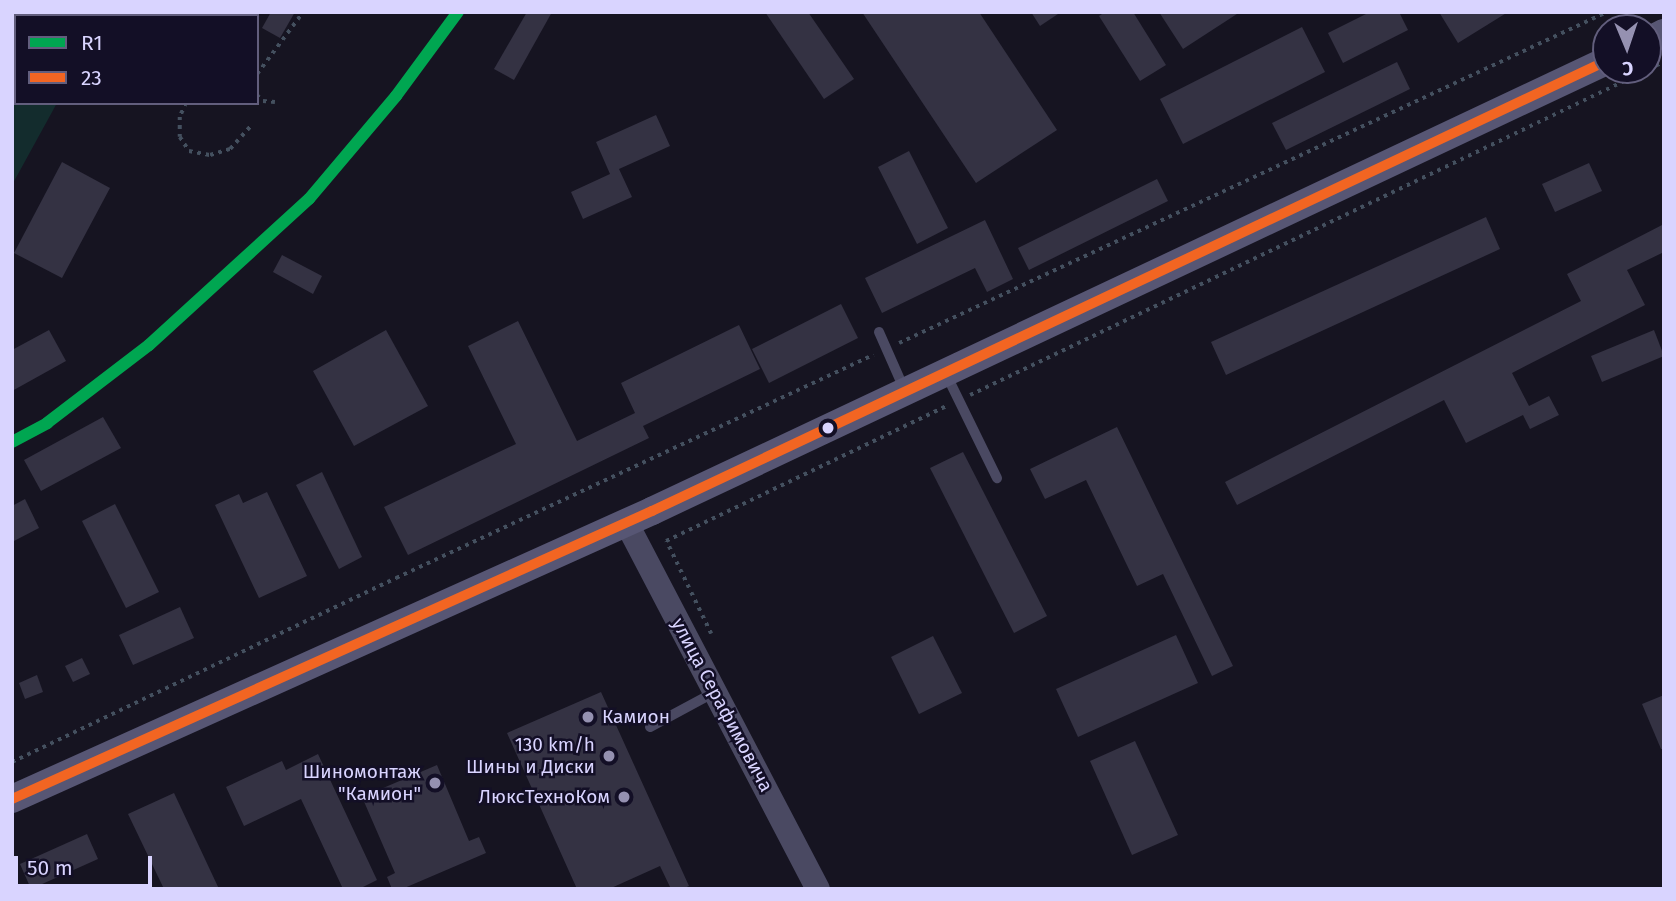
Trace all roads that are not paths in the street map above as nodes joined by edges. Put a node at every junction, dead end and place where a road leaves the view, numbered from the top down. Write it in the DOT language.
graph roads {
  1 [pos="1592,68"];
  2 [pos="879,332"];
  3 [pos="945,372"];
  4 [pos="905,391"];
  5 [pos="997,478"];
  6 [pos="626,522"];
  7 [pos="715,692"];
  8 [pos="650,727"];
  9 [pos="12,799"];
  10 [pos="818,889"];
  1 -- 3 [label="main road"];
  2 -- 4 [label="lane"];
  3 -- 4 [label="main road"];
  3 -- 5 [label="lane"];
  4 -- 6 [label="main road"];
  6 -- 7 [label="street, улица Серафимовича"];
  6 -- 9 [label="main road"];
  7 -- 8 [label="lane"];
  7 -- 10 [label="street, улица Серафимовича"];
}
